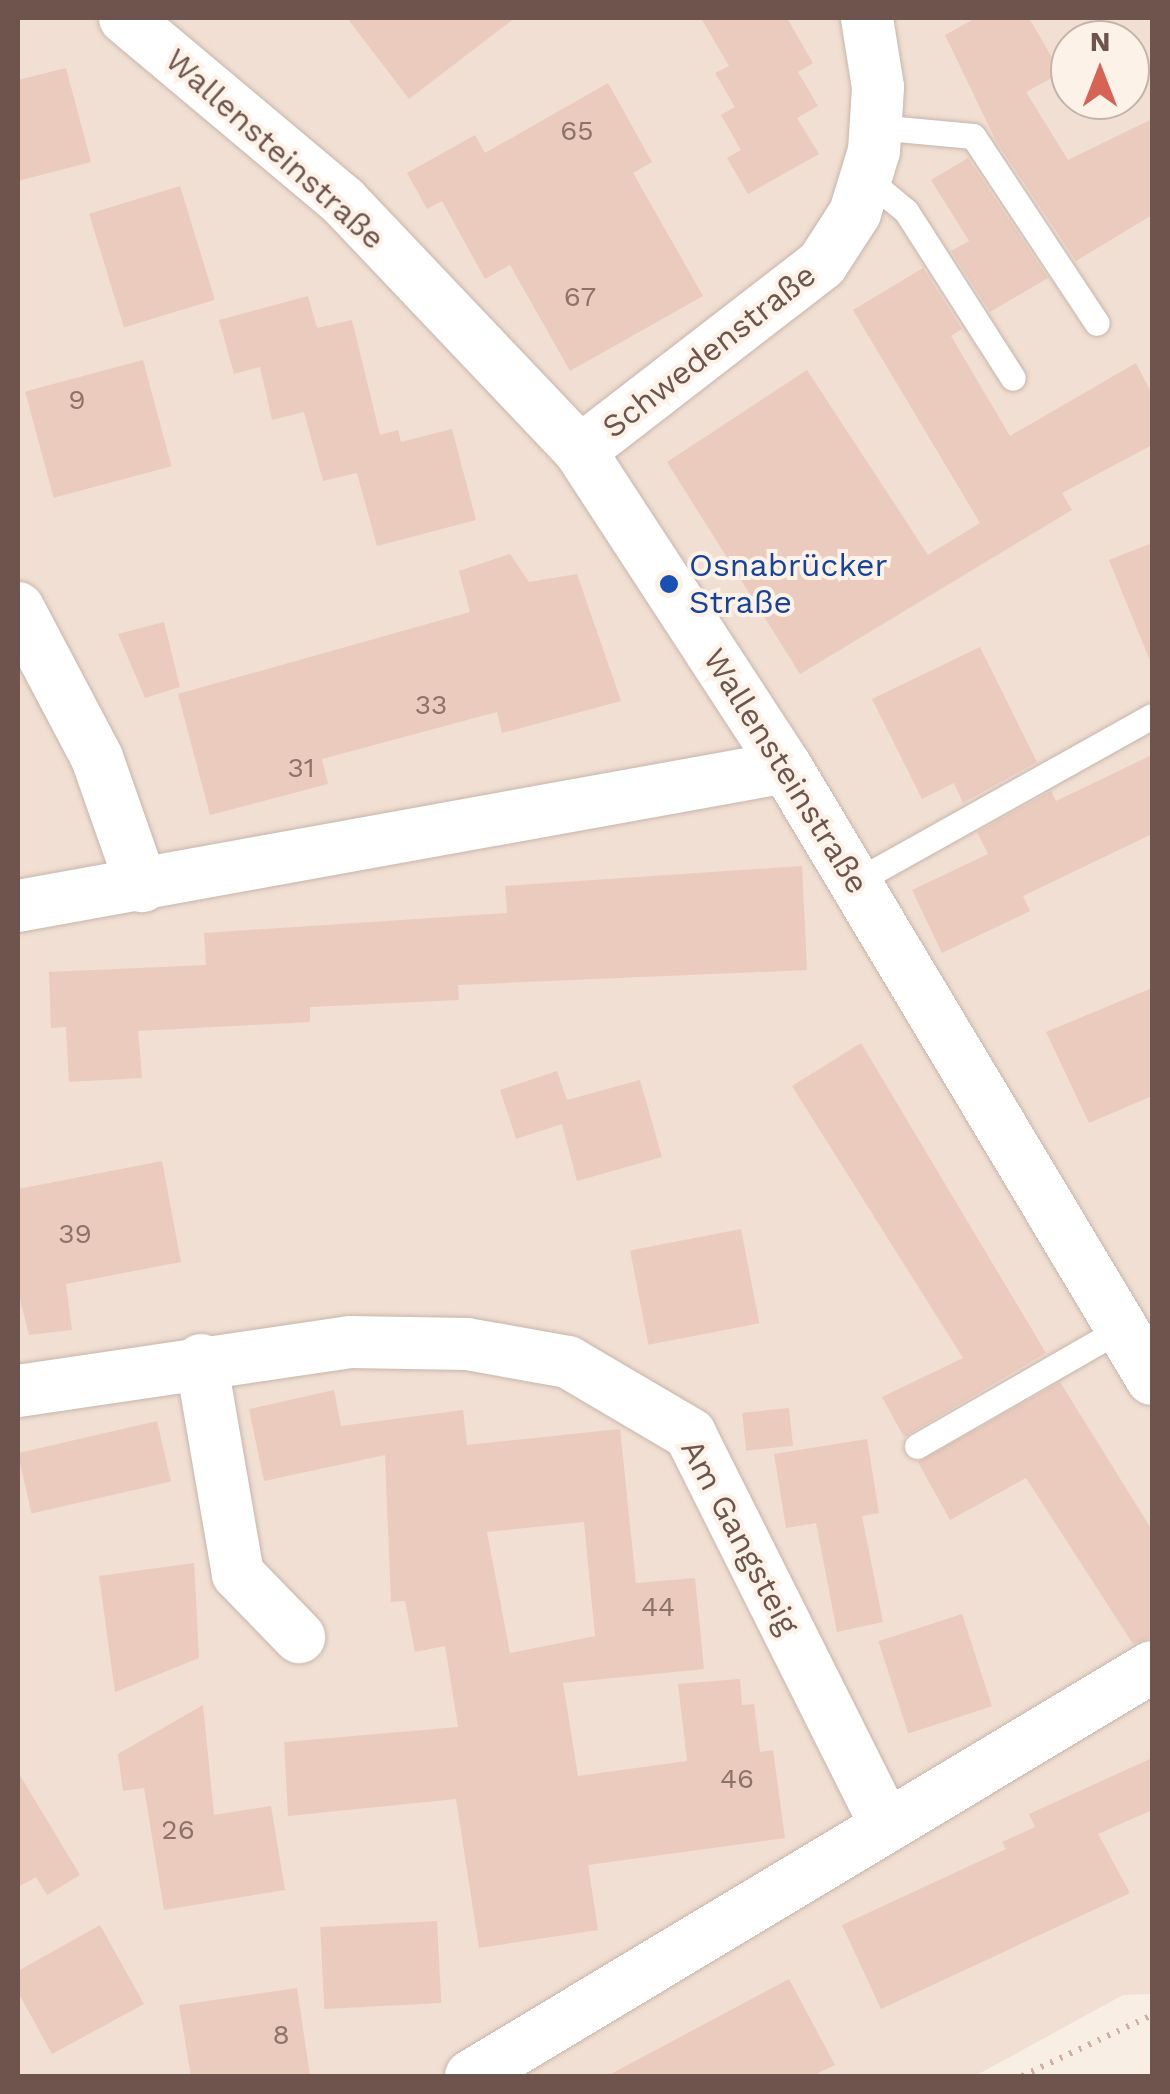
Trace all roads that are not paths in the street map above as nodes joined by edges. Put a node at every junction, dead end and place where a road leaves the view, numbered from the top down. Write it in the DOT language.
graph roads {
  1 [pos="125,18"];
  2 [pos="867,18"];
  3 [pos="876,127"];
  4 [pos="866,178"];
  5 [pos="1097,324"];
  6 [pos="1013,378"];
  7 [pos="580,451"];
  8 [pos="18,608"];
  9 [pos="1152,716"];
  10 [pos="786,767"];
  11 [pos="854,882"];
  12 [pos="142,886"];
  13 [pos="18,906"];
  14 [pos="1122,1328"];
  15 [pos="201,1360"];
  16 [pos="1152,1379"];
  17 [pos="18,1390"];
  18 [pos="918,1446"];
  19 [pos="299,1638"];
  20 [pos="1152,1667"];
  21 [pos="886,1826"];
  22 [pos="471,2076"];
  1 -- 7 [label="street, Wallensteinstraße"];
  2 -- 3 [label="street, Schwedenstraße"];
  3 -- 4 [label="street, Schwedenstraße"];
  3 -- 5 [label="lane"];
  4 -- 6 [label="lane"];
  4 -- 7 [label="street, Schwedenstraße"];
  7 -- 10 [label="street, Wallensteinstraße"];
  8 -- 12 [label="street"];
  9 -- 11 [label="lane"];
  10 -- 11 [label="street, Wallensteinstraße"];
  10 -- 12 [label="street"];
  11 -- 14 [label="street, Wallensteinstraße"];
  12 -- 13 [label="street"];
  14 -- 16 [label="street, Wallensteinstraße"];
  14 -- 18 [label="lane"];
  15 -- 17 [label="street, Am Gangsteig"];
  15 -- 19 [label="street"];
  15 -- 21 [label="street, Am Gangsteig"];
  20 -- 21 [label="street"];
  21 -- 22 [label="street"];
}
